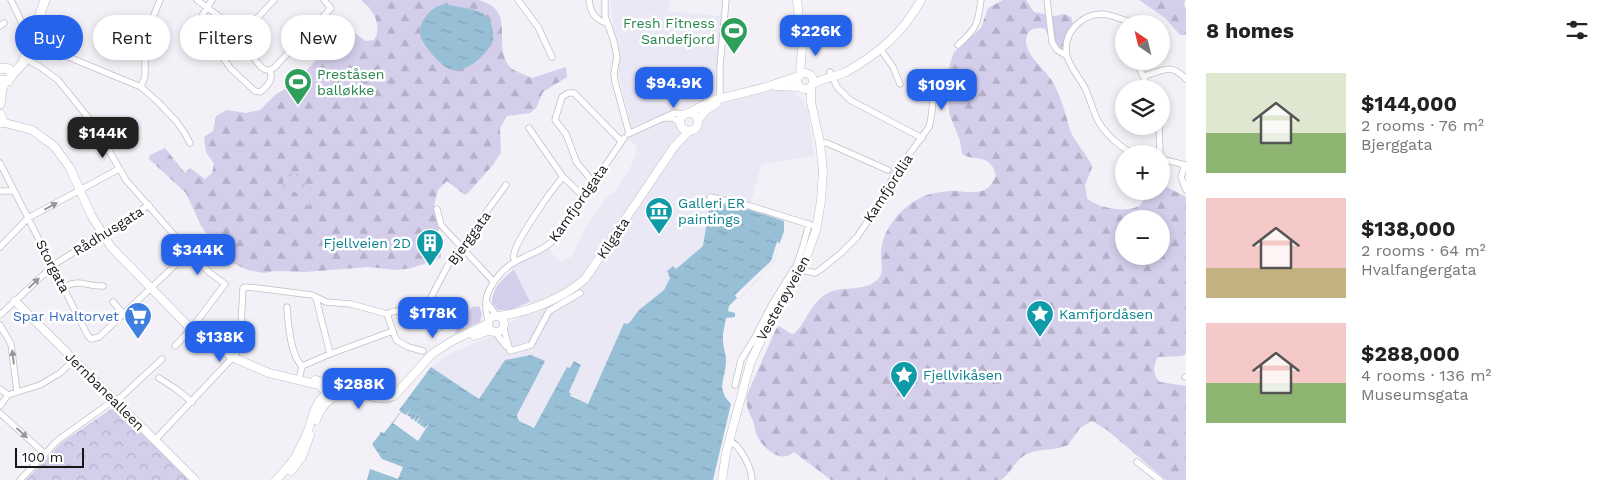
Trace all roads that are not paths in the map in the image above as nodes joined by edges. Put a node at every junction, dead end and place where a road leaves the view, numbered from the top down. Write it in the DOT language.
graph roads {
  1 [pos="11,0"];
  2 [pos="45,0"];
  3 [pos="160,0"];
  4 [pos="197,0"];
  5 [pos="212,0"];
  6 [pos="274,0"];
  7 [pos="324,0"];
  8 [pos="518,0"];
  9 [pos="589,0"];
  10 [pos="605,0"];
  11 [pos="726,0"];
  12 [pos="796,0"];
  13 [pos="922,0"];
  14 [pos="981,0"];
  15 [pos="1047,0"];
  16 [pos="207,6"];
  17 [pos="18,15"];
  18 [pos="40,15"];
  19 [pos="218,15"];
  20 [pos="260,15"];
  21 [pos="1115,17"];
  22 [pos="607,23"];
  23 [pos="958,45"];
  24 [pos="802,47"];
  25 [pos="880,50"];
  26 [pos="1067,56"];
  27 [pos="552,57"];
  28 [pos="21,60"];
  29 [pos="28,60"];
  30 [pos="76,60"];
  31 [pos="255,60"];
  32 [pos="1141,70"];
  33 [pos="270,71"];
  34 [pos="4,73"];
  35 [pos="809,74"];
  36 [pos="831,74"];
  37 [pos="799,75"];
  38 [pos="936,75"];
  39 [pos="1144,76"];
  40 [pos="1186,79"];
  41 [pos="1146,80"];
  42 [pos="900,84"];
  43 [pos="812,85"];
  44 [pos="141,87"];
  45 [pos="766,87"];
  46 [pos="801,87"];
  47 [pos="744,93"];
  48 [pos="720,98"];
  49 [pos="0,104"];
  50 [pos="688,113"];
  51 [pos="1,117"];
  52 [pos="662,118"];
  53 [pos="814,118"];
  54 [pos="698,120"];
  55 [pos="684,127"];
  56 [pos="529,128"];
  57 [pos="625,137"];
  58 [pos="922,138"];
  59 [pos="190,143"];
  60 [pos="820,143"];
  61 [pos="1121,145"];
  62 [pos="1170,161"];
  63 [pos="1,164"];
  64 [pos="1186,165"];
  65 [pos="119,169"];
  66 [pos="888,170"];
  67 [pos="563,177"];
  68 [pos="594,182"];
  69 [pos="506,186"];
  70 [pos="80,190"];
  71 [pos="1186,190"];
  72 [pos="0,191"];
  73 [pos="13,191"];
  74 [pos="584,197"];
  75 [pos="710,197"];
  76 [pos="149,205"];
  77 [pos="437,209"];
  78 [pos="28,218"];
  79 [pos="813,225"];
  80 [pos="102,234"];
  81 [pos="0,247"];
  82 [pos="462,247"];
  83 [pos="189,252"];
  84 [pos="515,262"];
  85 [pos="53,266"];
  86 [pos="802,270"];
  87 [pos="494,282"];
  88 [pos="103,286"];
  89 [pos="64,287"];
  90 [pos="150,288"];
  91 [pos="580,293"];
  92 [pos="316,298"];
  93 [pos="15,301"];
  94 [pos="486,301"];
  95 [pos="113,302"];
  96 [pos="286,306"];
  97 [pos="455,310"];
  98 [pos="123,313"];
  99 [pos="387,314"];
  100 [pos="0,315"];
  101 [pos="413,315"];
  102 [pos="501,320"];
  103 [pos="0,325"];
  104 [pos="490,327"];
  105 [pos="191,329"];
  106 [pos="393,331"];
  107 [pos="175,346"];
  108 [pos="510,350"];
  109 [pos="424,351"];
  110 [pos="330,354"];
  111 [pos="234,358"];
  112 [pos="162,359"];
  113 [pos="74,360"];
  114 [pos="302,366"];
  115 [pos="159,378"];
  116 [pos="299,378"];
  117 [pos="735,385"];
  118 [pos="0,389"];
  119 [pos="328,391"];
  120 [pos="17,392"];
  121 [pos="8,395"];
  122 [pos="114,400"];
  123 [pos="384,401"];
  124 [pos="192,402"];
  125 [pos="0,406"];
  126 [pos="0,413"];
  127 [pos="154,441"];
  128 [pos="729,441"];
  129 [pos="44,454"];
  130 [pos="302,457"];
  131 [pos="1137,462"];
  132 [pos="289,467"];
  133 [pos="20,480"];
  134 [pos="195,480"];
  135 [pos="276,480"];
  136 [pos="283,480"];
  137 [pos="722,480"];
  138 [pos="752,480"];
  139 [pos="1160,480"];
  1 -- 17 [label="street"];
  2 -- 18 [label="main road"];
  3 -- 44 [label="street"];
  4 -- 16 [label="street"];
  5 -- 16 [label="street"];
  6 -- 20 [label="street"];
  7 -- 33 [label="street"];
  8 -- 27 [label="street"];
  9 -- 22 [label="street"];
  10 -- 22 [label="street"];
  11 -- 48 [label="street"];
  12 -- 24 [label="main road"];
  13 -- 25 [label="main road"];
  14 -- 23 [label="street"];
  15 -- 26 [label="street"];
  16 -- 19 [label="street"];
  16 -- 33 [label="street"];
  21 -- 26 [label="street"];
  22 -- 57 [label="street"];
  24 -- 35 [label="main road"];
  24 -- 37 [label="main road"];
  25 -- 36 [label="main road"];
  25 -- 42 [label="street"];
  26 -- 61 [label="street"];
  28 -- 34 [label="main road"];
  29 -- 65 [label="street"];
  30 -- 44 [label="street"];
  31 -- 33 [label="street"];
  32 -- 39 [label="street"];
  34 -- 49 [label="main road"];
  35 -- 36 [label="main road"];
  35 -- 37 [label="main road"];
  35 -- 43 [label="main road"];
  36 -- 43 [label="main road"];
  36 -- 58 [label="street"];
  37 -- 45 [label="main road"];
  37 -- 46 [label="main road"];
  38 -- 58 [label="street, Kamfjordlia"];
  39 -- 40 [label="street"];
  39 -- 41 [label="street"];
  43 -- 46 [label="main road"];
  43 -- 53 [label="main road, Vesterøyveien"];
  44 -- 59 [label="street"];
  45 -- 46 [label="main road"];
  45 -- 47 [label="main road"];
  46 -- 53 [label="main road, Vesterøyveien"];
  47 -- 48 [label="main road"];
  47 -- 54 [label="main road"];
  48 -- 50 [label="main road"];
  50 -- 52 [label="street"];
  50 -- 54 [label="main road"];
  50 -- 55 [label="main road"];
  51 -- 70 [label="main road"];
  52 -- 55 [label="street"];
  52 -- 57 [label="street"];
  53 -- 60 [label="main road, Vesterøyveien"];
  54 -- 55 [label="main road"];
  55 -- 102 [label="main road, Kilgata"];
  56 -- 67 [label="street"];
  57 -- 68 [label="street, Kamfjordgata"];
  57 -- 68 [label="street"];
  58 -- 86 [label="street, Kamfjordlia"];
  60 -- 66 [label="street"];
  60 -- 79 [label="main road, Vesterøyveien"];
  62 -- 64 [label="street"];
  63 -- 73 [label="street, Storgata"];
  64 -- 71 [label="street"];
  65 -- 70 [label="street"];
  65 -- 76 [label="street"];
  67 -- 74 [label="street"];
  67 -- 84 [label="street"];
  68 -- 74 [label="street, Kamfjordgata"];
  69 -- 82 [label="street, Bjerggata"];
  78 -- 70 [label="street, one-way"];
  70 -- 80 [label="main road"];
  72 -- 73 [label="street"];
  73 -- 78 [label="street, Storgata"];
  74 -- 84 [label="street, Kamfjordgata"];
  75 -- 79 [label="street"];
  76 -- 80 [label="street, Rådhusgata"];
  76 -- 83 [label="street"];
  77 -- 82 [label="street"];
  78 -- 81 [label="street"];
  78 -- 85 [label="street, Storgata"];
  79 -- 86 [label="main road, Vesterøyveien"];
  79 -- 117 [label="street"];
  80 -- 85 [label="street, Rådhusgata"];
  80 -- 90 [label="main road"];
  82 -- 87 [label="street"];
  82 -- 101 [label="street, Bjerggata"];
  83 -- 90 [label="street"];
  83 -- 105 [label="street"];
  84 -- 87 [label="street, Kamfjordgata"];
  85 -- 89 [label="street, Storgata"];
  93 -- 85 [label="street, Rådhusgata, one-way"];
  86 -- 128 [label="main road, Vesterøyveien"];
  87 -- 94 [label="street, Kamfjordgata"];
  88 -- 89 [label="street"];
  89 -- 98 [label="street, Storgata"];
  90 -- 98 [label="street"];
  90 -- 105 [label="main road"];
  91 -- 108 [label="street"];
  92 -- 99 [label="street"];
  92 -- 110 [label="street"];
  92 -- 111 [label="street"];
  93 -- 100 [label="street, Rådhusgata"];
  93 -- 113 [label="main road, Jernbanealleen"];
  94 -- 102 [label="street"];
  94 -- 104 [label="street, Kamfjordgata"];
  95 -- 98 [label="street"];
  96 -- 114 [label="street"];
  97 -- 101 [label="street"];
  99 -- 101 [label="street"];
  99 -- 106 [label="street"];
  102 -- 104 [label="main road"];
  102 -- 104 [label="main road"];
  102 -- 108 [label="street"];
  120 -- 103 [label="street, one-way"];
  104 -- 108 [label="street"];
  104 -- 123 [label="main road"];
  105 -- 107 [label="street"];
  105 -- 111 [label="main road"];
  106 -- 109 [label="street"];
  106 -- 110 [label="street"];
  110 -- 114 [label="street"];
  111 -- 116 [label="main road"];
  111 -- 124 [label="street"];
  112 -- 122 [label="street"];
  113 -- 120 [label="street"];
  113 -- 122 [label="main road, Jernbanealleen"];
  114 -- 116 [label="street"];
  115 -- 124 [label="street"];
  116 -- 119 [label="main road"];
  118 -- 121 [label="street"];
  119 -- 123 [label="main road"];
  119 -- 123 [label="main road"];
  119 -- 130 [label="main road"];
  119 -- 132 [label="main road"];
  120 -- 121 [label="street"];
  121 -- 125 [label="street"];
  122 -- 127 [label="main road, Jernbanealleen"];
  122 -- 129 [label="street"];
  124 -- 127 [label="street"];
  126 -- 129 [label="street, one-way"];
  127 -- 134 [label="main road, Jernbanealleen"];
  128 -- 137 [label="main road, Vesterøyveien"];
  128 -- 138 [label="street"];
  129 -- 133 [label="street"];
  130 -- 132 [label="street"];
  130 -- 136 [label="main road"];
  131 -- 139 [label="street"];
  132 -- 135 [label="main road"];
}
